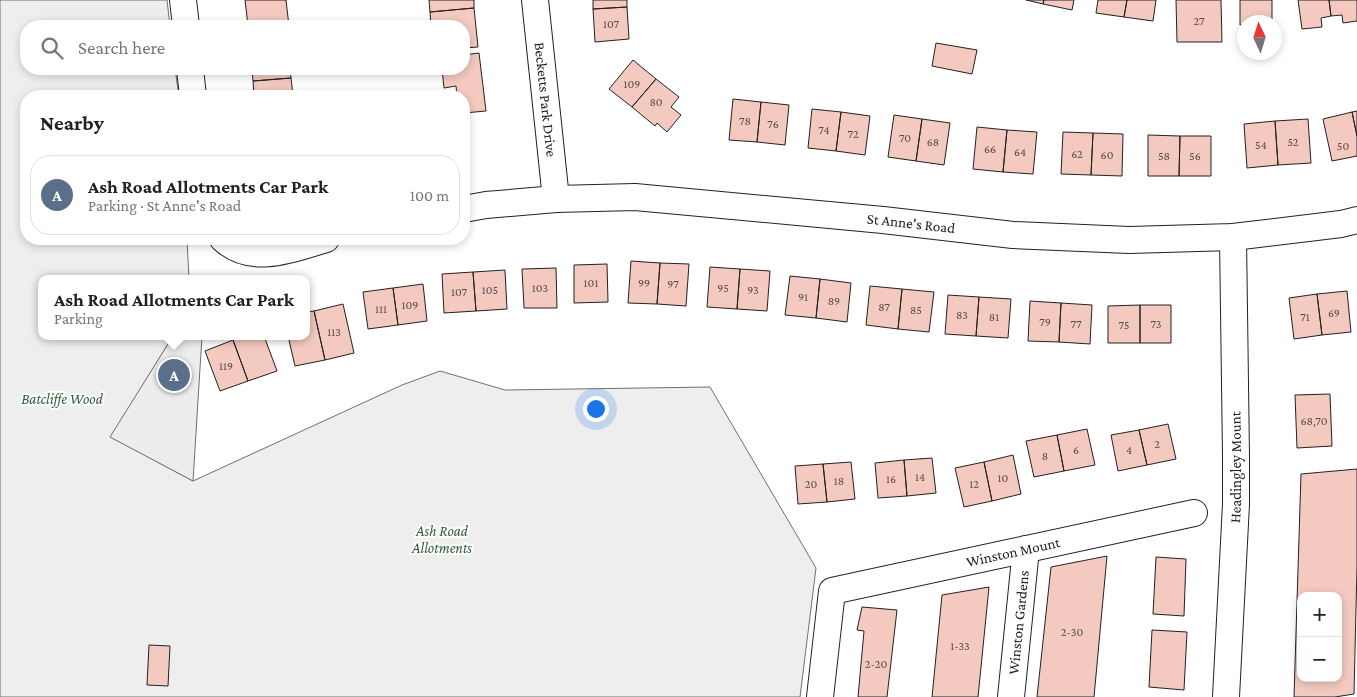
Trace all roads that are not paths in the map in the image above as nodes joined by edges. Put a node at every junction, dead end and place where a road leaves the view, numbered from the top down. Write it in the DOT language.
graph roads {
  1 [pos="183,0"];
  2 [pos="535,0"];
  3 [pos="185,20"];
  4 [pos="191,75"];
  5 [pos="192,90"];
  6 [pos="556,198"];
  7 [pos="470,208"];
  8 [pos="1357,220"];
  9 [pos="1233,237"];
  10 [pos="232,245"];
  11 [pos="306,245"];
  12 [pos="1194,513"];
  13 [pos="1026,548"];
  14 [pos="820,697"];
  15 [pos="1011,697"];
  16 [pos="1226,697"];
  1 -- 3 [label="street"];
  2 -- 6 [label="street, Becketts Park Drive"];
  4 -- 5 [label="street"];
  6 -- 7 [label="street, St Anne's Road"];
  6 -- 9 [label="street, St Anne's Road"];
  8 -- 9 [label="street, St Anne's Road"];
  9 -- 16 [label="street, Headingley Mount"];
  10 -- 11 [label="street"];
  12 -- 13 [label="street, Winston Mount"];
  13 -- 14 [label="street, Winston Mount"];
  13 -- 15 [label="street, Winston Gardens"];
}
